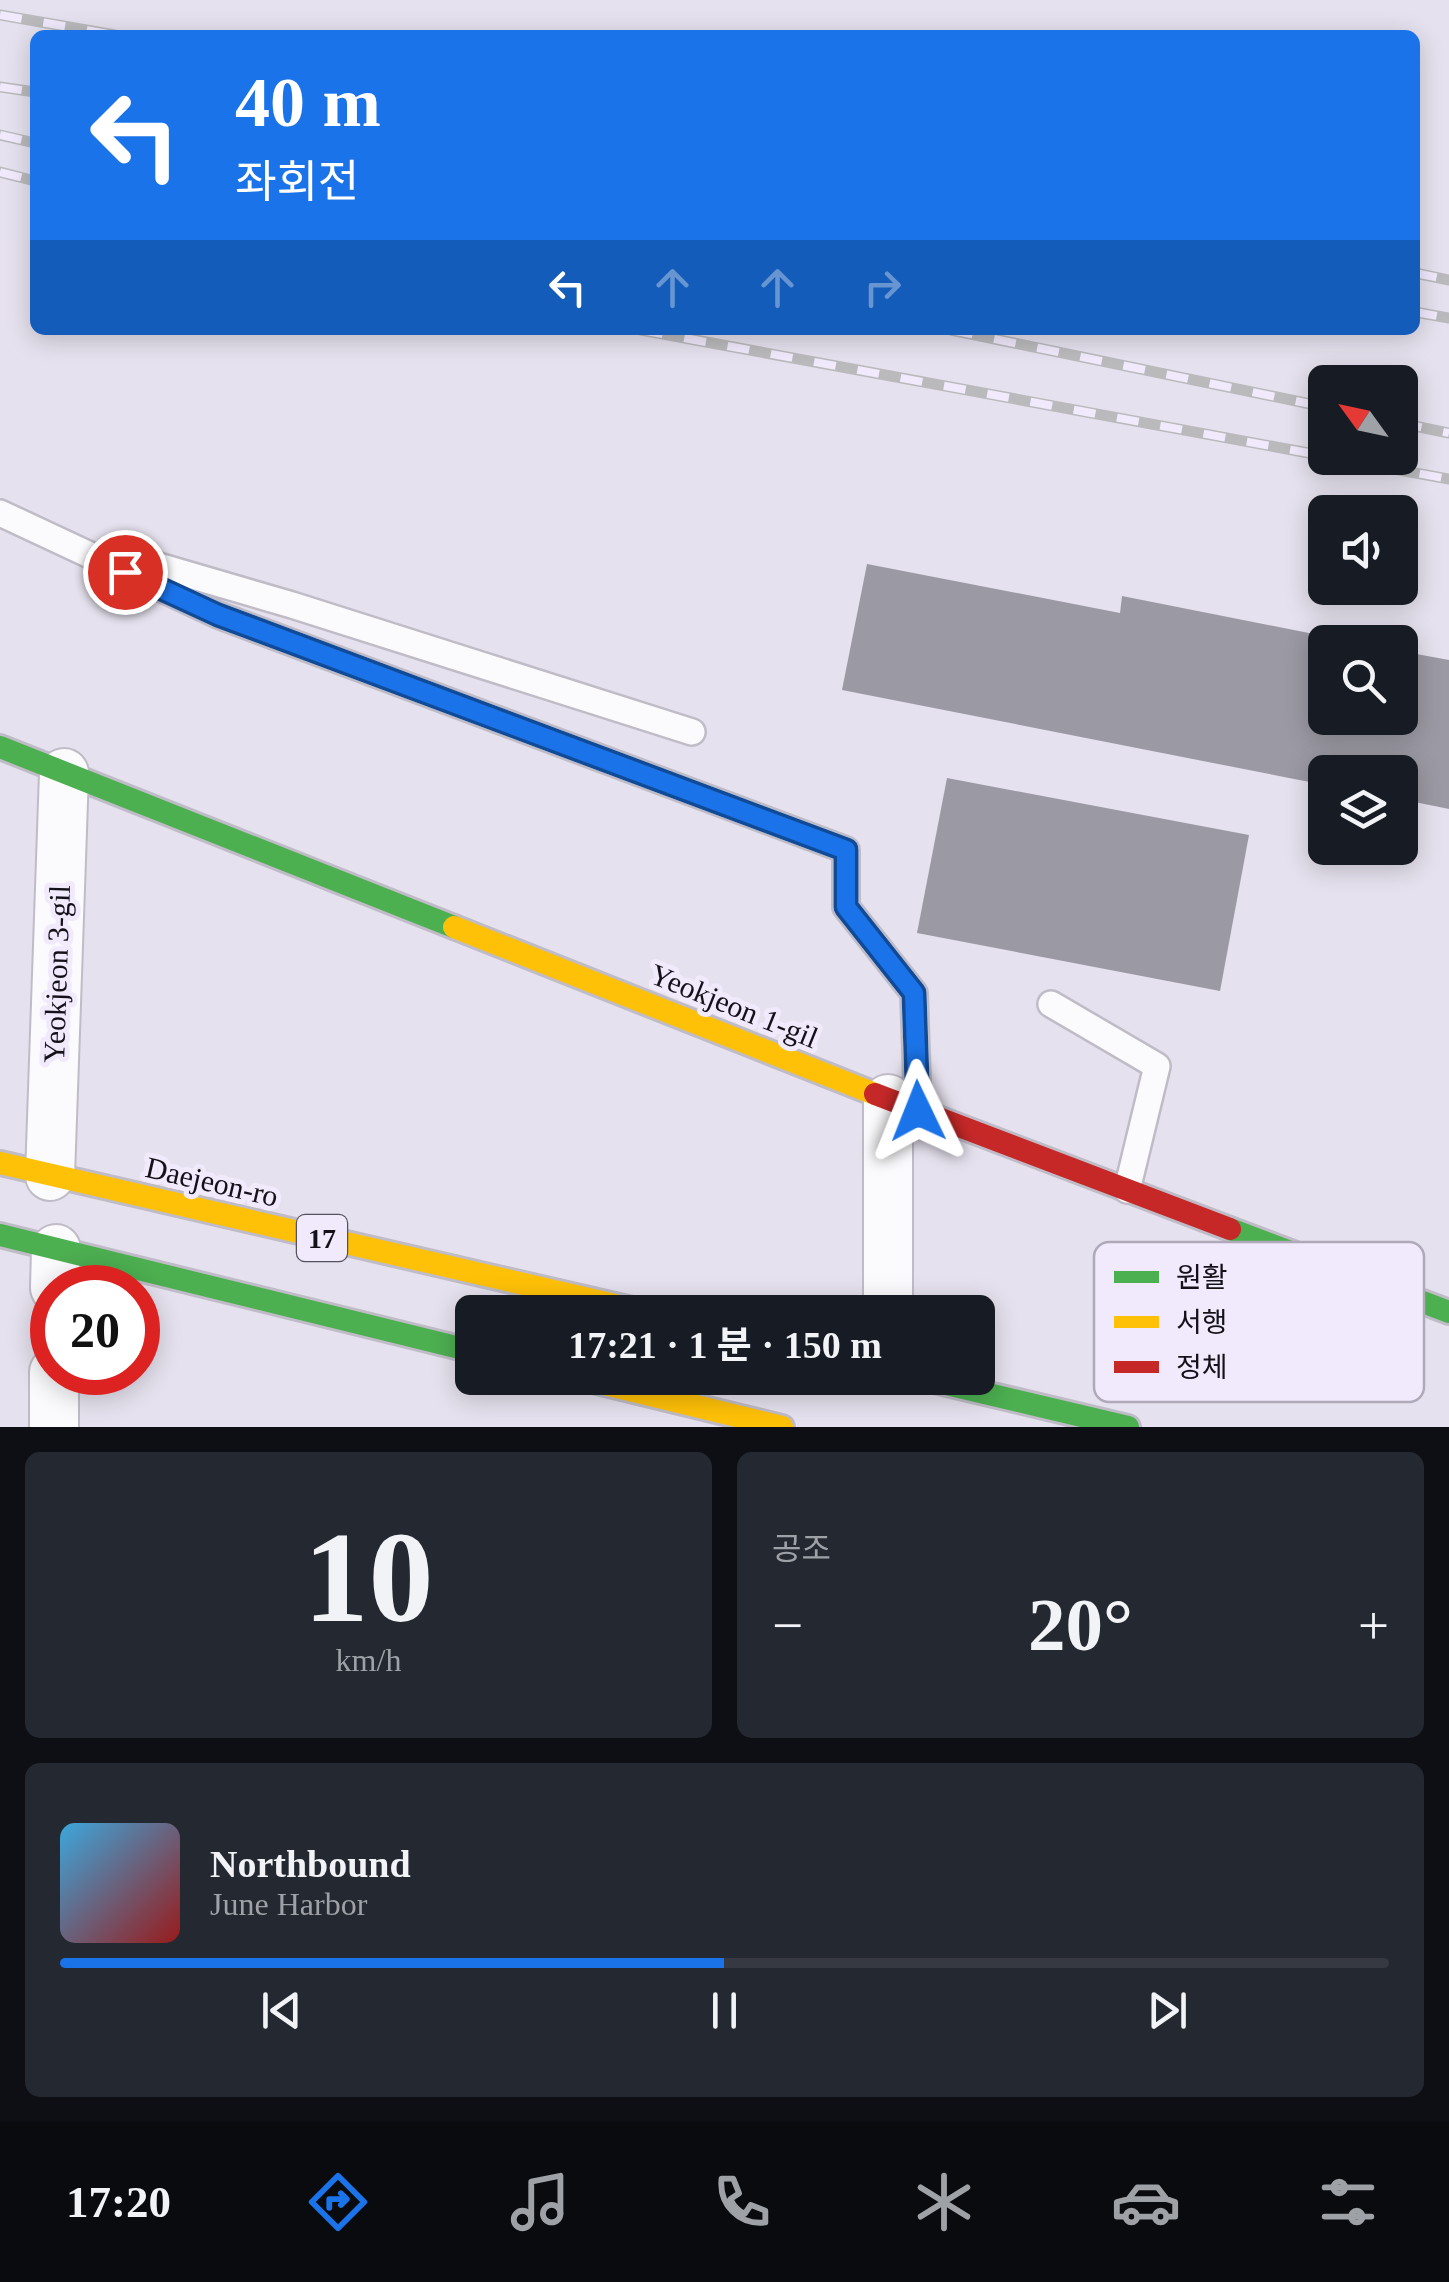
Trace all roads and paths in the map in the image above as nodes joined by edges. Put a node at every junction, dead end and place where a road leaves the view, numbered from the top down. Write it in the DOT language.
graph roads {
  1 [pos="0,514"];
  2 [pos="33,530"];
  3 [pos="692,732"];
  4 [pos="0,747"];
  5 [pos="64,773"];
  6 [pos="1052,1004"];
  7 [pos="903,1105"];
  8 [pos="0,1163"];
  9 [pos="50,1176"];
  10 [pos="1127,1190"];
  11 [pos="0,1235"];
  12 [pos="1264,1242"];
  13 [pos="51,1265"];
  14 [pos="160,1289"];
  15 [pos="571,1295"];
  16 [pos="889,1295"];
  17 [pos="1424,1303"];
  18 [pos="1449,1312"];
  19 [pos="455,1348"];
  20 [pos="54,1395"];
  21 [pos="650,1395"];
  22 [pos="993,1395"];
  23 [pos="54,1427"];
  24 [pos="782,1427"];
  25 [pos="1128,1427"];
  1 -- 2 [label="lane"];
  2 -- 3 [label="lane"];
  2 -- 7 [label="lane"];
  4 -- 5 [label="main road, Yeokjeon 1-gil"];
  5 -- 7 [label="main road, Yeokjeon 1-gil"];
  5 -- 9 [label="street, Yeokjeon 3-gil"];
  6 -- 10 [label="lane"];
  7 -- 10 [label="main road, Yeokjeon 1-gil"];
  7 -- 16 [label="street"];
  8 -- 9 [label="main road, Daejeon-ro / 17"];
  9 -- 15 [label="main road, Daejeon-ro / 17"];
  10 -- 12 [label="main road, Yeokjeon 1-gil"];
  11 -- 13 [label="main road"];
  14 -- 19 [label="main road"];
  17 -- 18 [label="main road, Yeokjeon 1-gil"];
  20 -- 23 [label="street"];
  21 -- 24 [label="main road"];
  22 -- 25 [label="main road"];
}
